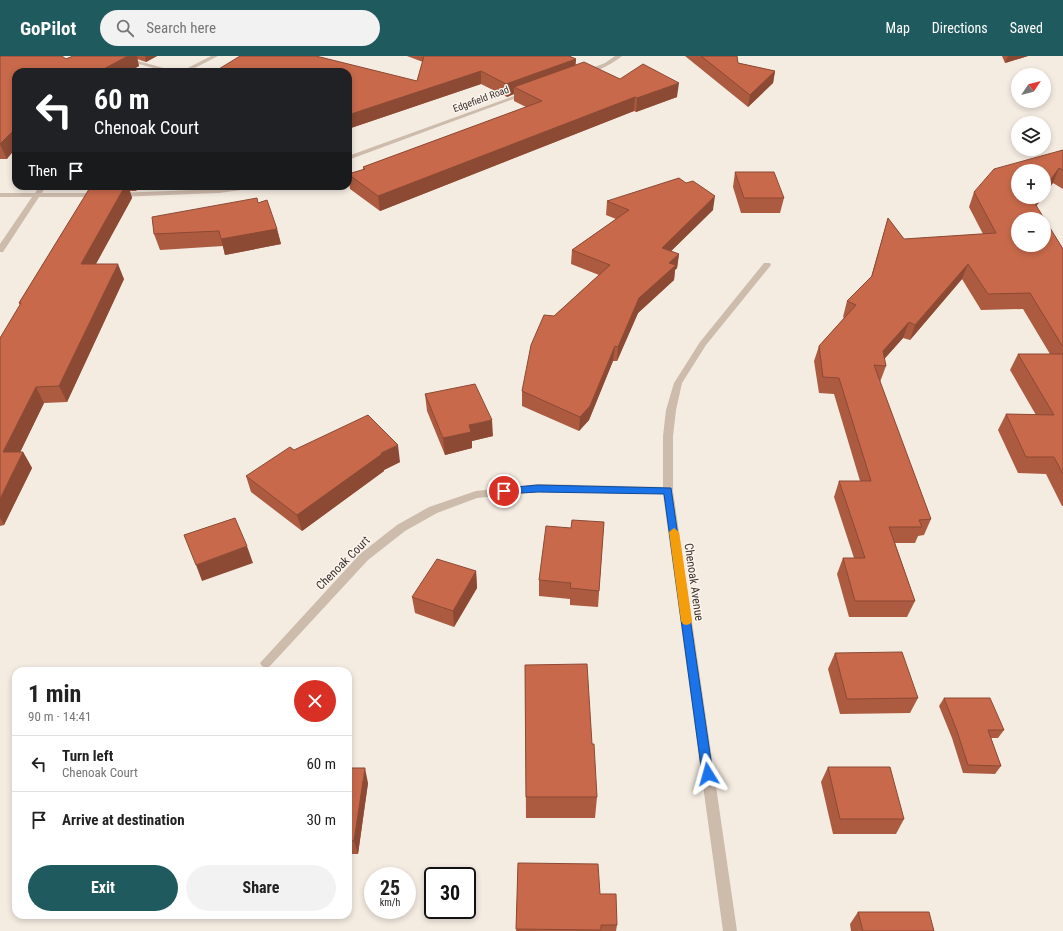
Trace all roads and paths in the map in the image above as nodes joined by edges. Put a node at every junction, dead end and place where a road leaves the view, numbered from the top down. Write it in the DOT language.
graph roads {
  1 [pos="113,56"];
  2 [pos="215,56"];
  3 [pos="619,56"];
  4 [pos="160,68"];
  5 [pos="191,68"];
  6 [pos="578,75"];
  7 [pos="534,90"];
  8 [pos="352,157"];
  9 [pos="40,190"];
  10 [pos="226,190"];
  11 [pos="0,195"];
  12 [pos="106,195"];
  13 [pos="113,195"];
  14 [pos="36,196"];
  15 [pos="0,250"];
  16 [pos="767,265"];
  17 [pos="668,491"];
  18 [pos="266,663"];
  19 [pos="730,931"];
  1 -- 4 [label="street"];
  2 -- 5 [label="street"];
  3 -- 6 [label="street"];
  7 -- 8 [label="street, Edgefield Road"];
  9 -- 14 [label="street"];
  10 -- 13 [label="street"];
  11 -- 14 [label="street"];
  12 -- 14 [label="street"];
  14 -- 15 [label="street"];
  16 -- 17 [label="street, Chenoak Avenue"];
  17 -- 18 [label="street, Chenoak Court"];
  17 -- 19 [label="street, Chenoak Avenue"];
}
